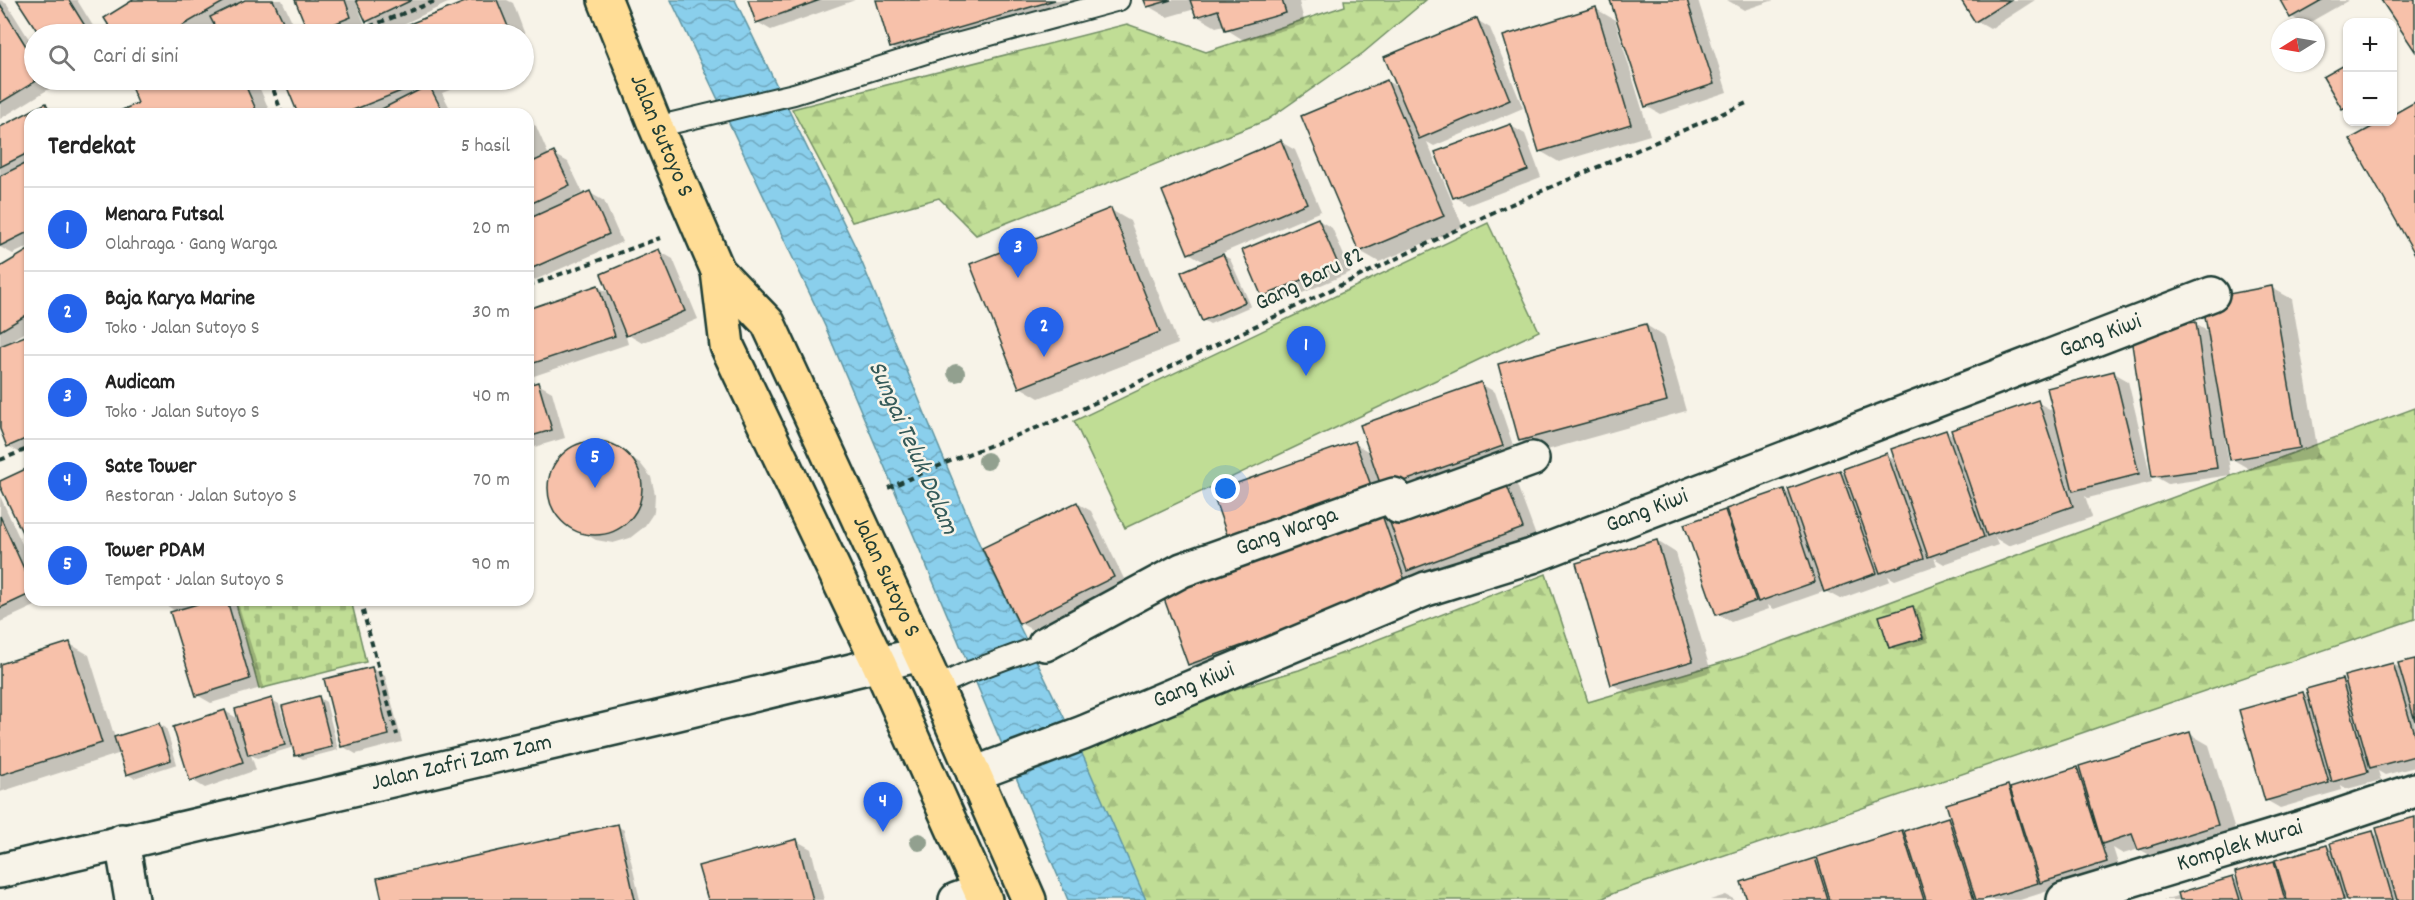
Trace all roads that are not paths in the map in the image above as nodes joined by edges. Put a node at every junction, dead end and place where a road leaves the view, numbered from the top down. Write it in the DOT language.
graph roads {
  1 [pos="605,0"];
  2 [pos="1119,0"];
  3 [pos="656,127"];
  4 [pos="718,272"];
  5 [pos="2212,294"];
  6 [pos="1532,459"];
  7 [pos="1045,644"];
  8 [pos="921,654"];
  9 [pos="879,664"];
  10 [pos="950,681"];
  11 [pos="989,769"];
  12 [pos="2415,790"];
  13 [pos="122,841"];
  14 [pos="0,871"];
  15 [pos="974,897"];
  16 [pos="132,900"];
  17 [pos="1029,900"];
  18 [pos="2064,900"];
  1 -- 3 [label="highway, Jalan Sutoyo S"];
  2 -- 3 [label="lane"];
  3 -- 4 [label="highway, Jalan Sutoyo S"];
  4 -- 8 [label="highway, Jalan Sutoyo S"];
  4 -- 9 [label="highway, Jalan Sutoyo S"];
  5 -- 11 [label="street, Gang Kiwi"];
  6 -- 7 [label="street, Gang Warga"];
  7 -- 10 [label="lane"];
  8 -- 9 [label="street, Jalan Zafri Zam Zam"];
  8 -- 10 [label="highway, Jalan Sutoyo S"];
  9 -- 13 [label="street, Jalan Zafri Zam Zam"];
  9 -- 15 [label="highway, Jalan Sutoyo S"];
  10 -- 11 [label="highway, Jalan Sutoyo S"];
  11 -- 17 [label="highway, Jalan Sutoyo S"];
  12 -- 18 [label="street, Komplek Murai"];
  13 -- 14 [label="street, Jalan Zafri Zam Zam"];
  13 -- 16 [label="street"];
}
